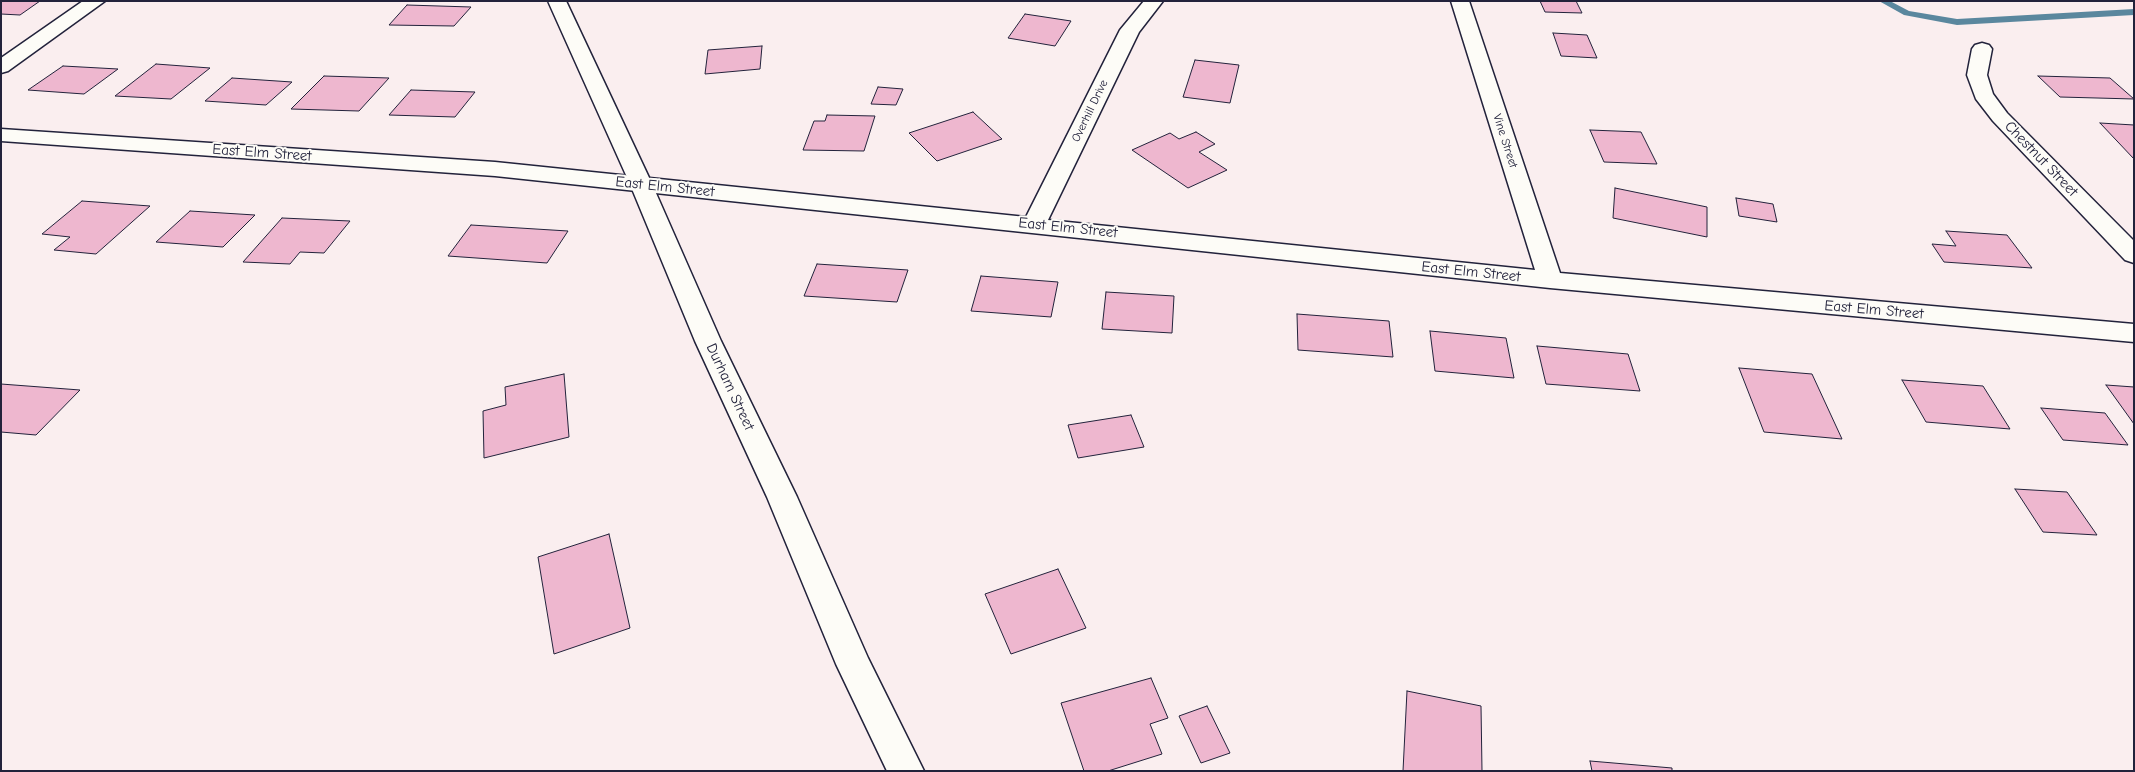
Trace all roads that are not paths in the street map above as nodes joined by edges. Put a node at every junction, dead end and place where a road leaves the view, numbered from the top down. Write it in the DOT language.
graph roads {
  1 [pos="96,1"];
  2 [pos="1154,1"];
  3 [pos="1460,1"];
  4 [pos="558,2"];
  5 [pos="1982,49"];
  6 [pos="1,66"];
  7 [pos="1,135"];
  8 [pos="641,184"];
  9 [pos="1034,225"];
  10 [pos="2134,255"];
  11 [pos="1550,280"];
  12 [pos="2134,333"];
  13 [pos="906,771"];
  1 -- 6 [label="street"];
  2 -- 9 [label="street, Overhill Drive"];
  3 -- 11 [label="street, Vine Street"];
  4 -- 8 [label="street, Durham Street"];
  5 -- 10 [label="street, Chestnut Street"];
  7 -- 8 [label="street, East Elm Street"];
  8 -- 9 [label="street, East Elm Street"];
  8 -- 13 [label="street, Durham Street"];
  9 -- 11 [label="street, East Elm Street"];
  11 -- 12 [label="street, East Elm Street"];
}
